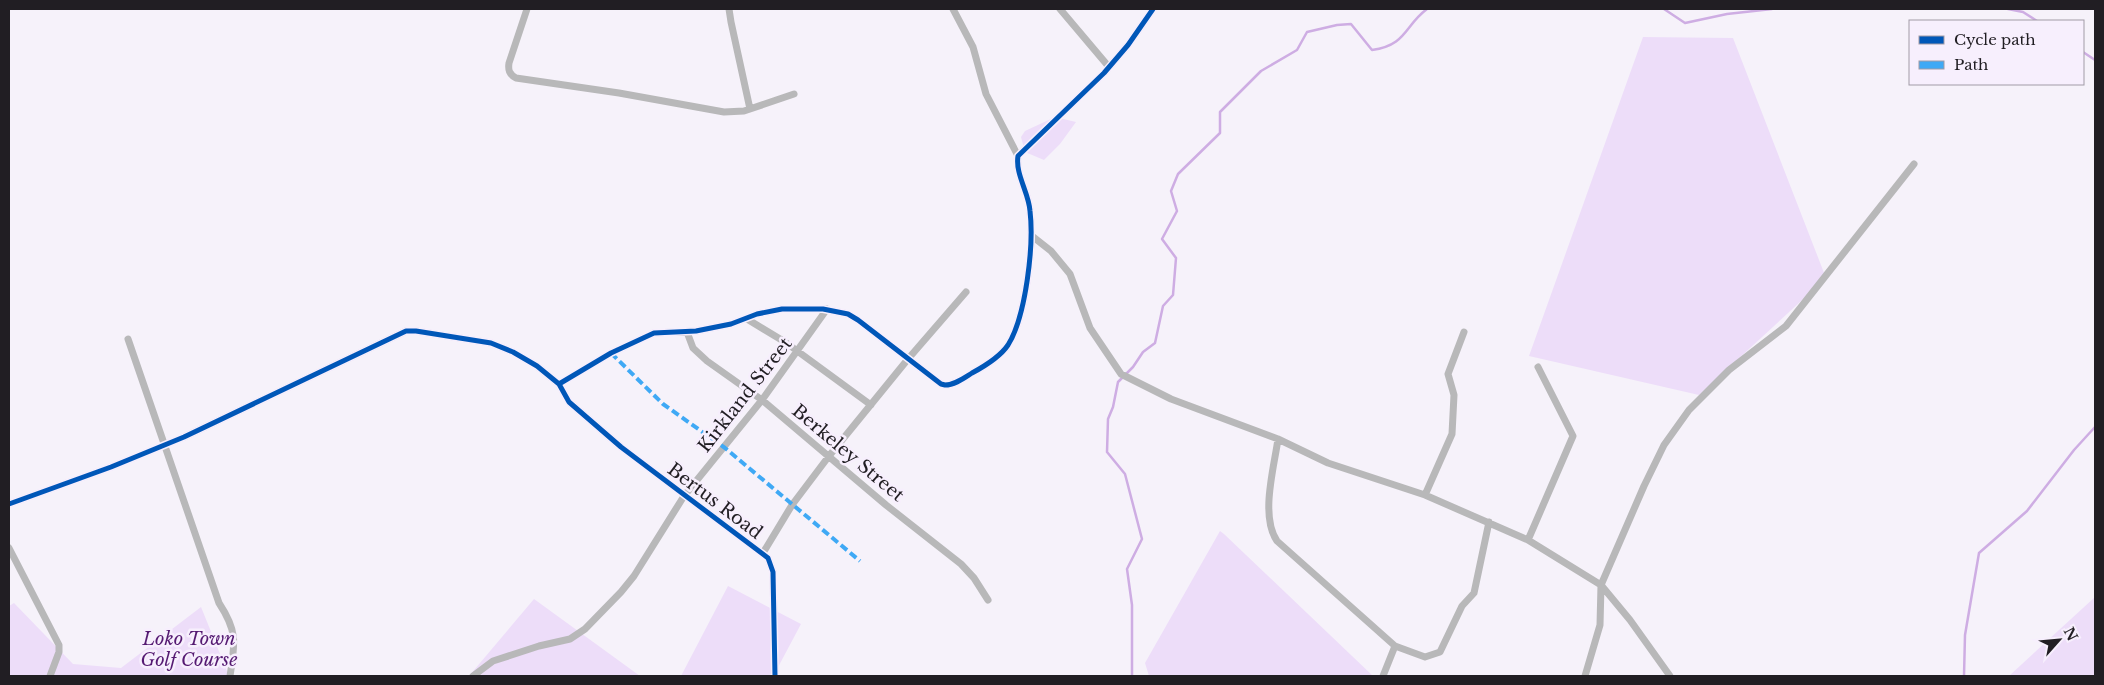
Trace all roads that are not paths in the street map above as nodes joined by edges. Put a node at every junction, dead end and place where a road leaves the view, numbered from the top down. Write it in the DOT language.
graph roads {
  1 [pos="527,9"];
  2 [pos="730,9"];
  3 [pos="953,9"];
  4 [pos="1060,9"];
  5 [pos="1153,9"];
  6 [pos="1109,67"];
  7 [pos="794,94"];
  8 [pos="750,109"];
  9 [pos="1018,156"];
  10 [pos="1914,164"];
  11 [pos="1032,236"];
  12 [pos="966,292"];
  13 [pos="827,309"];
  14 [pos="747,318"];
  15 [pos="687,332"];
  16 [pos="1464,332"];
  17 [pos="128,339"];
  18 [pos="798,352"];
  19 [pos="908,359"];
  20 [pos="1538,367"];
  21 [pos="559,384"];
  22 [pos="762,400"];
  23 [pos="871,405"];
  24 [pos="1278,439"];
  25 [pos="163,445"];
  26 [pos="829,456"];
  27 [pos="1425,495"];
  28 [pos="684,496"];
  29 [pos="9,504"];
  30 [pos="1489,522"];
  31 [pos="1528,540"];
  32 [pos="9,548"];
  33 [pos="763,553"];
  34 [pos="1601,585"];
  35 [pos="988,600"];
  36 [pos="1395,646"];
  37 [pos="50,676"];
  38 [pos="230,676"];
  39 [pos="473,676"];
  40 [pos="775,676"];
  41 [pos="1383,676"];
  42 [pos="1585,676"];
  43 [pos="1670,676"];
  1 -- 8 [label="street"];
  2 -- 8 [label="street"];
  3 -- 9 [label="street"];
  4 -- 6 [label="street"];
  5 -- 6 [label="street"];
  6 -- 9 [label="street"];
  7 -- 8 [label="street"];
  9 -- 11 [label="street"];
  10 -- 34 [label="street"];
  11 -- 19 [label="street"];
  11 -- 24 [label="street"];
  12 -- 19 [label="street"];
  13 -- 14 [label="street"];
  13 -- 18 [label="street, Kirkland Street"];
  13 -- 19 [label="street"];
  14 -- 15 [label="street"];
  14 -- 18 [label="street"];
  15 -- 21 [label="street"];
  15 -- 22 [label="street, Berkeley Street"];
  16 -- 27 [label="street"];
  17 -- 25 [label="street"];
  18 -- 22 [label="street, Kirkland Street"];
  18 -- 23 [label="street"];
  19 -- 23 [label="street"];
  20 -- 31 [label="street"];
  21 -- 25 [label="street, Bertus Road"];
  21 -- 28 [label="street, Bertus Road"];
  22 -- 26 [label="street, Berkeley Street"];
  22 -- 28 [label="street, Kirkland Street"];
  23 -- 26 [label="street"];
  24 -- 27 [label="street"];
  24 -- 36 [label="street"];
  25 -- 29 [label="street, Bertus Road"];
  25 -- 38 [label="street"];
  26 -- 33 [label="street"];
  26 -- 35 [label="street, Berkeley Street"];
  27 -- 30 [label="street"];
  28 -- 33 [label="street, Bertus Road"];
  28 -- 39 [label="street, Kirkland Street"];
  30 -- 31 [label="street"];
  30 -- 36 [label="street"];
  31 -- 34 [label="street"];
  32 -- 37 [label="street"];
  33 -- 40 [label="street, Bertus Road"];
  34 -- 42 [label="street"];
  34 -- 43 [label="street"];
  36 -- 41 [label="street"];
}
